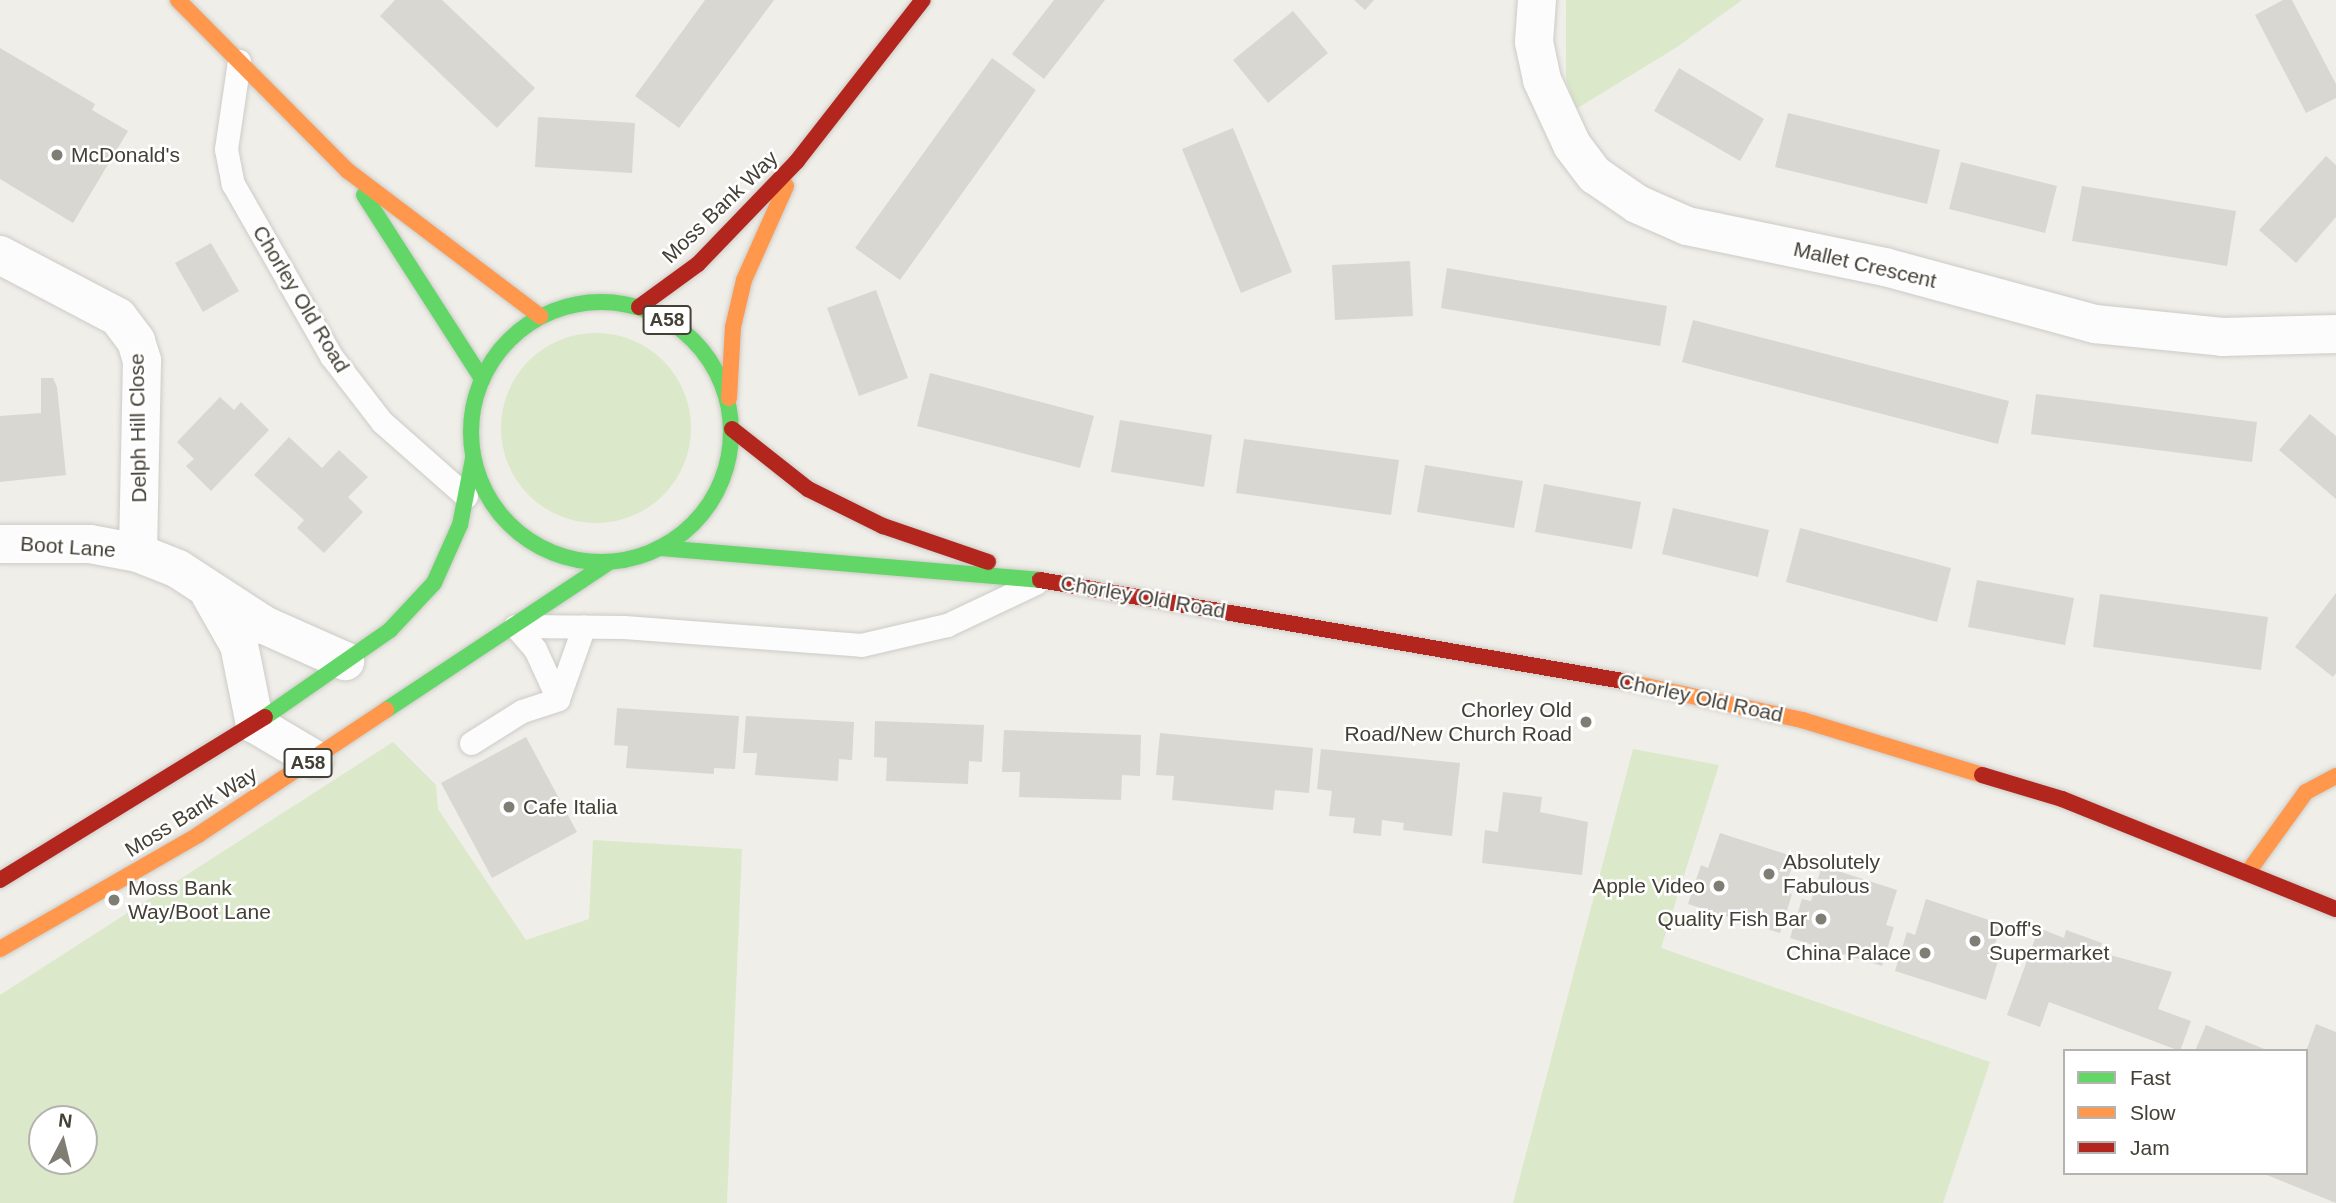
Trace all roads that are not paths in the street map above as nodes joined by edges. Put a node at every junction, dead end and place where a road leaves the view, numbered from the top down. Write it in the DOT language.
graph roads {
  1 [pos="178,0"];
  2 [pos="923,0"];
  3 [pos="1538,0"];
  4 [pos="239,61"];
  5 [pos="797,161"];
  6 [pos="348,171"];
  7 [pos="0,255"];
  8 [pos="639,307"];
  9 [pos="540,316"];
  10 [pos="2336,334"];
  11 [pos="482,379"];
  12 [pos="729,404"];
  13 [pos="732,429"];
  14 [pos="473,459"];
  15 [pos="466,496"];
  16 [pos="0,544"];
  17 [pos="660,548"];
  18 [pos="138,554"];
  19 [pos="608,563"];
  20 [pos="1042,580"];
  21 [pos="209,592"];
  22 [pos="516,626"];
  23 [pos="584,626"];
  24 [pos="345,661"];
  25 [pos="558,699"];
  26 [pos="255,724"];
  27 [pos="471,743"];
  28 [pos="314,759"];
  29 [pos="2336,776"];
  30 [pos="2248,872"];
  31 [pos="0,880"];
  32 [pos="2336,909"];
  33 [pos="0,949"];
  1 -- 4 [label="main road"];
  2 -- 5 [label="main road, Moss Bank Way / A58"];
  3 -- 10 [label="street, Mallet Crescent"];
  4 -- 6 [label="main road"];
  4 -- 15 [label="lane, Chorley Old Road"];
  5 -- 8 [label="main road, Moss Bank Way / A58"];
  5 -- 12 [label="main road, Moss Bank Way / A58"];
  6 -- 9 [label="main road"];
  6 -- 11 [label="main road"];
  7 -- 18 [label="street, Delph Hill Close"];
  8 -- 9 [label="main road, Chorley Old Road / A58"];
  8 -- 12 [label="main road, Chorley Old Road / A58"];
  9 -- 11 [label="main road, Chorley Old Road / A58"];
  11 -- 14 [label="main road, Chorley Old Road / A58"];
  12 -- 13 [label="main road, Chorley Old Road / A58"];
  13 -- 17 [label="main road, Chorley Old Road / A58"];
  13 -- 20 [label="main road, Chorley Old Road"];
  14 -- 15 [label="main road, Moss Bank Way / A58"];
  14 -- 19 [label="main road, Chorley Old Road / A58"];
  15 -- 24 [label="main road, Moss Bank Way / A58"];
  16 -- 18 [label="street, Boot Lane"];
  17 -- 19 [label="main road, Chorley Old Road / A58"];
  17 -- 20 [label="main road, Chorley Old Road"];
  18 -- 21 [label="street, Boot Lane"];
  19 -- 22 [label="main road, Moss Bank Way / A58"];
  20 -- 23 [label="lane, Chorley Old Road"];
  20 -- 30 [label="main road, Chorley Old Road"];
  21 -- 24 [label="street, Boot Lane"];
  21 -- 26 [label="street, Boot Lane"];
  22 -- 23 [label="lane, Chorley Old Road"];
  22 -- 25 [label="lane"];
  22 -- 28 [label="main road, Moss Bank Way / A58"];
  23 -- 25 [label="lane"];
  24 -- 26 [label="main road, Moss Bank Way / A58"];
  25 -- 27 [label="lane"];
  26 -- 28 [label="street"];
  26 -- 31 [label="main road, Moss Bank Way / A58"];
  28 -- 33 [label="main road, Moss Bank Way / A58"];
  29 -- 30 [label="main road"];
  30 -- 32 [label="main road, Chorley Old Road"];
}
